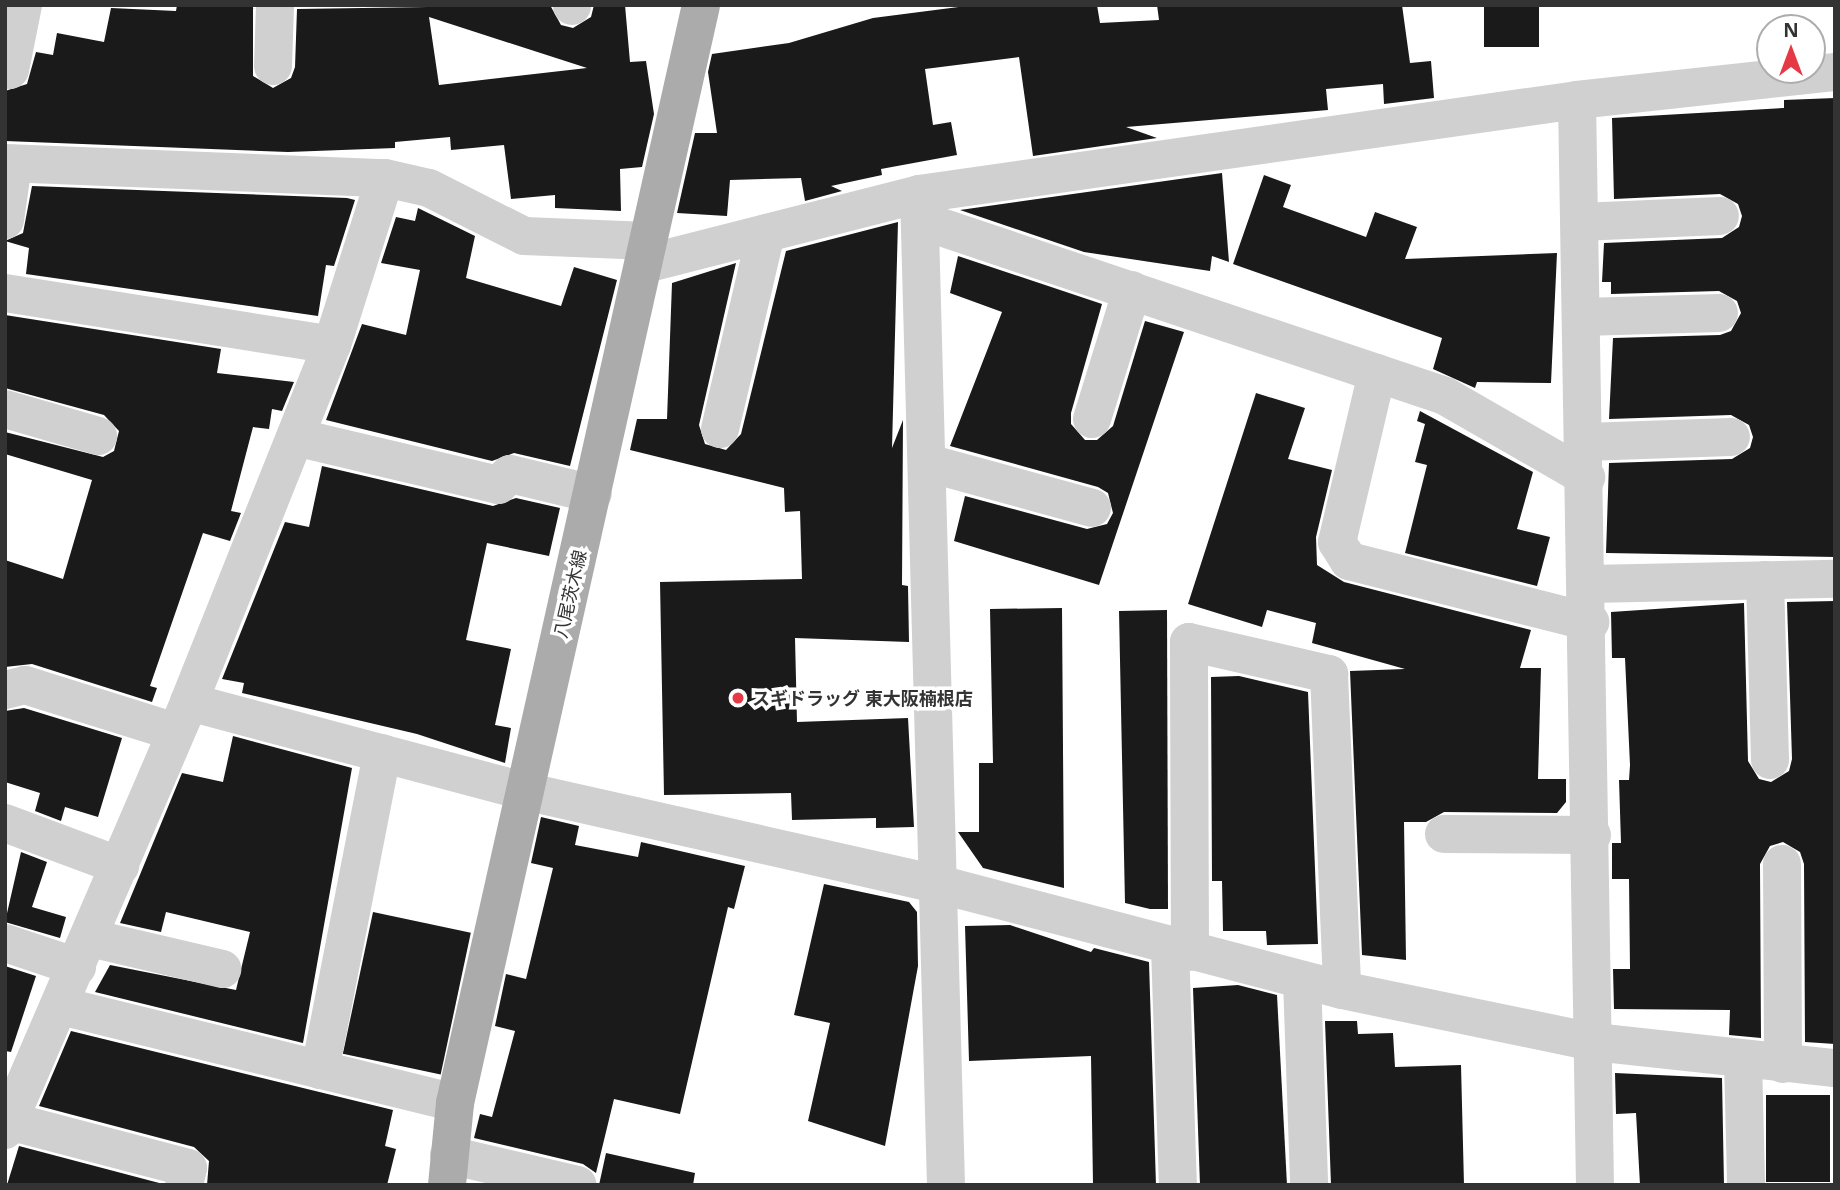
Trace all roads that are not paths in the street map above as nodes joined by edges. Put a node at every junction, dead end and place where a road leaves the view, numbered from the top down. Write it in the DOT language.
graph roads {
  1 [pos="23,5"];
  2 [pos="275,5"];
  3 [pos="701,5"];
  4 [pos="274,66"];
  5 [pos="10,69"];
  6 [pos="1835,72"];
  7 [pos="1577,100"];
  8 [pos="9,163"];
  9 [pos="386,178"];
  10 [pos="919,207"];
  11 [pos="1720,216"];
  12 [pos="5,220"];
  13 [pos="1580,222"];
  14 [pos="766,233"];
  15 [pos="647,252"];
  16 [pos="1132,290"];
  17 [pos="5,293"];
  18 [pos="1719,313"];
  19 [pos="1583,317"];
  20 [pos="332,345"];
  21 [pos="1377,373"];
  22 [pos="5,409"];
  23 [pos="1092,419"];
  24 [pos="719,429"];
  25 [pos="98,436"];
  26 [pos="295,436"];
  27 [pos="1731,437"];
  28 [pos="1586,460"];
  29 [pos="928,463"];
  30 [pos="593,494"];
  31 [pos="1092,508"];
  32 [pos="1835,579"];
  33 [pos="1765,580"];
  34 [pos="1590,584"];
  35 [pos="1590,622"];
  36 [pos="5,690"];
  37 [pos="182,717"];
  38 [pos="382,753"];
  39 [pos="1770,760"];
  40 [pos="524,791"];
  41 [pos="5,823"];
  42 [pos="1444,834"];
  43 [pos="1592,835"];
  44 [pos="1782,864"];
  45 [pos="120,866"];
  46 [pos="942,885"];
  47 [pos="5,943"];
  48 [pos="1180,949"];
  49 [pos="83,952"];
  50 [pos="222,969"];
  51 [pos="1302,980"];
  52 [pos="1342,990"];
  53 [pos="61,1006"];
  54 [pos="1594,1042"];
  55 [pos="1743,1059"];
  56 [pos="1783,1063"];
  57 [pos="1835,1068"];
  58 [pos="320,1070"];
  59 [pos="456,1103"];
  60 [pos="7,1126"];
  61 [pos="448,1170"];
  62 [pos="184,1185"];
  63 [pos="578,1185"];
  64 [pos="946,1185"];
  65 [pos="1178,1185"];
  66 [pos="1309,1185"];
  67 [pos="1595,1185"];
  68 [pos="1746,1185"];
  1 -- 5 [label="street"];
  2 -- 4 [label="street"];
  3 -- 15 [label="main road, 八尾茨木線"];
  6 -- 7 [label="street"];
  7 -- 10 [label="street"];
  7 -- 13 [label="street"];
  8 -- 9 [label="street"];
  8 -- 12 [label="street"];
  9 -- 15 [label="street"];
  9 -- 20 [label="street"];
  10 -- 14 [label="street"];
  10 -- 16 [label="street"];
  10 -- 29 [label="street"];
  11 -- 13 [label="street"];
  13 -- 19 [label="street"];
  14 -- 15 [label="street"];
  14 -- 24 [label="street"];
  15 -- 30 [label="main road, 八尾茨木線"];
  16 -- 21 [label="street"];
  16 -- 23 [label="street"];
  17 -- 20 [label="street"];
  18 -- 19 [label="street"];
  19 -- 28 [label="street"];
  20 -- 26 [label="street"];
  21 -- 28 [label="street"];
  21 -- 35 [label="street"];
  22 -- 25 [label="street"];
  26 -- 30 [label="street"];
  26 -- 37 [label="street"];
  27 -- 28 [label="street"];
  28 -- 34 [label="street"];
  29 -- 31 [label="street"];
  29 -- 46 [label="street"];
  30 -- 40 [label="main road, 八尾茨木線"];
  32 -- 33 [label="street"];
  33 -- 34 [label="street"];
  33 -- 39 [label="street"];
  34 -- 35 [label="street"];
  35 -- 43 [label="street"];
  36 -- 37 [label="street"];
  37 -- 38 [label="street"];
  37 -- 45 [label="street"];
  38 -- 40 [label="street"];
  38 -- 58 [label="street"];
  40 -- 46 [label="street"];
  40 -- 59 [label="main road, 八尾茨木線"];
  41 -- 45 [label="street"];
  42 -- 43 [label="street"];
  43 -- 54 [label="street"];
  44 -- 56 [label="street"];
  45 -- 49 [label="street"];
  46 -- 48 [label="street"];
  46 -- 64 [label="street"];
  47 -- 49 [label="street"];
  48 -- 51 [label="street"];
  48 -- 52 [label="street"];
  48 -- 65 [label="street"];
  49 -- 50 [label="street"];
  49 -- 53 [label="street"];
  51 -- 52 [label="street"];
  51 -- 66 [label="street"];
  52 -- 54 [label="street"];
  53 -- 58 [label="street"];
  53 -- 60 [label="street"];
  54 -- 55 [label="street"];
  54 -- 67 [label="street"];
  55 -- 56 [label="street"];
  55 -- 68 [label="street"];
  56 -- 57 [label="street"];
  58 -- 59 [label="street"];
  59 -- 61 [label="main road, 八尾茨木線"];
  60 -- 62 [label="street"];
  61 -- 63 [label="street"];
}
